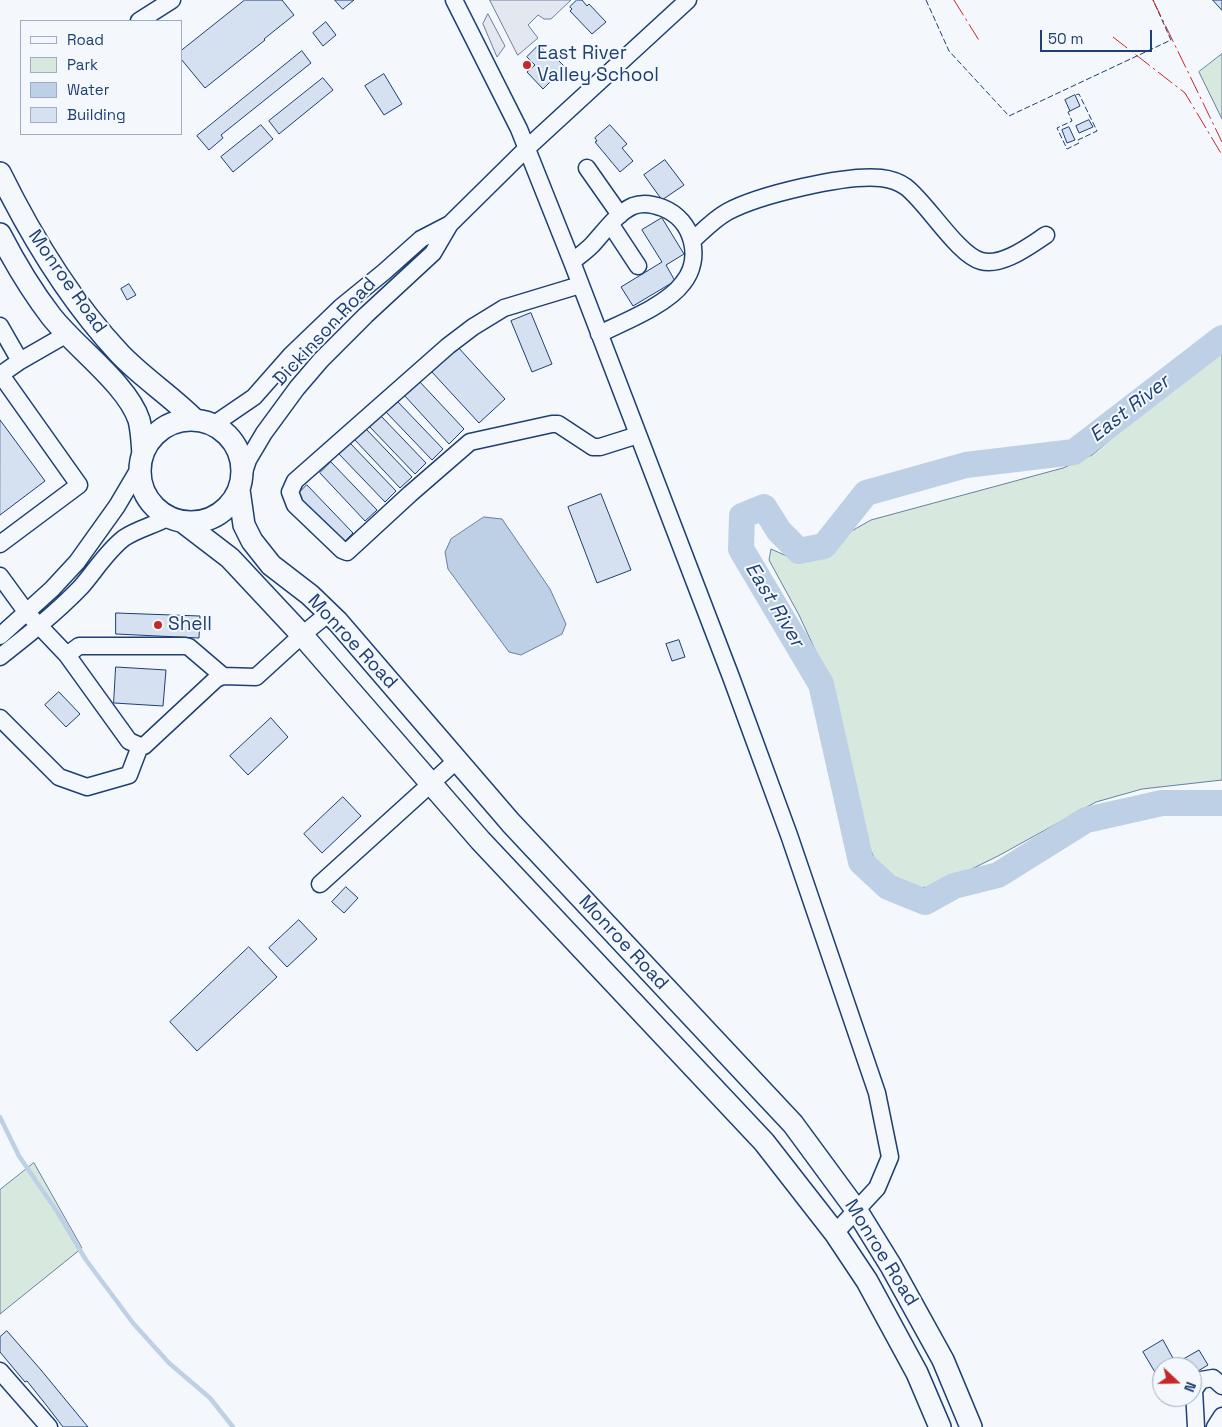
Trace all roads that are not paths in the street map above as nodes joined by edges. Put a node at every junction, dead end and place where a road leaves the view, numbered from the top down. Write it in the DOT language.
graph roads {
  1 [pos="170,0"];
  2 [pos="454,0"];
  3 [pos="688,0"];
  4 [pos="140,20"];
  5 [pos="526,149"];
  6 [pos="587,168"];
  7 [pos="0,172"];
  8 [pos="616,220"];
  9 [pos="450,224"];
  10 [pos="0,234"];
  11 [pos="1046,235"];
  12 [pos="692,241"];
  13 [pos="572,262"];
  14 [pos="638,266"];
  15 [pos="580,285"];
  16 [pos="0,326"];
  17 [pos="67,334"];
  18 [pos="599,334"];
  19 [pos="20,361"];
  20 [pos="0,375"];
  21 [pos="204,422"];
  22 [pos="638,435"];
  23 [pos="142,460"];
  24 [pos="240,484"];
  25 [pos="176,519"];
  26 [pos="0,544"];
  27 [pos="0,576"];
  28 [pos="27,613"];
  29 [pos="329,613"];
  30 [pos="39,626"];
  31 [pos="302,635"];
  32 [pos="0,636"];
  33 [pos="67,655"];
  34 [pos="0,657"];
  35 [pos="223,676"];
  36 [pos="0,718"];
  37 [pos="140,746"];
  38 [pos="457,760"];
  39 [pos="432,785"];
  40 [pos="320,884"];
  41 [pos="857,1211"];
  42 [pos="835,1232"];
  43 [pos="0,1371"];
  44 [pos="1222,1386"];
  45 [pos="1222,1416"];
  46 [pos="48,1427"];
  47 [pos="940,1427"];
  48 [pos="971,1427"];
  49 [pos="1196,1427"];
  50 [pos="1215,1427"];
  1 -- 4 [label="street"];
  2 -- 5 [label="street"];
  3 -- 5 [label="street, Dickinson Road"];
  5 -- 9 [label="street, Dickinson Road"];
  5 -- 13 [label="street"];
  6 -- 8 [label="street"];
  7 -- 21 [label="main road, Monroe Road"];
  8 -- 12 [label="street"];
  8 -- 13 [label="street"];
  8 -- 14 [label="street"];
  9 -- 21 [label="street, Dickinson Road"];
  9 -- 24 [label="street, Dickinson Road"];
  10 -- 17 [label="main road, Monroe Road"];
  11 -- 12 [label="street"];
  12 -- 18 [label="street"];
  13 -- 15 [label="street"];
  15 -- 18 [label="street"];
  15 -- 22 [label="street"];
  16 -- 19 [label="street"];
  17 -- 19 [label="street"];
  17 -- 23 [label="main road, Monroe Road"];
  18 -- 22 [label="street"];
  19 -- 20 [label="street"];
  20 -- 26 [label="street"];
  21 -- 23 [label="main road"];
  21 -- 24 [label="main road"];
  22 -- 41 [label="street"];
  23 -- 25 [label="main road"];
  23 -- 28 [label="street"];
  24 -- 25 [label="main road"];
  24 -- 29 [label="main road, Monroe Road"];
  25 -- 30 [label="street"];
  25 -- 31 [label="main road, Monroe Road"];
  27 -- 28 [label="street"];
  28 -- 30 [label="street"];
  28 -- 32 [label="street"];
  29 -- 31 [label="street"];
  29 -- 38 [label="main road, Monroe Road"];
  30 -- 33 [label="street"];
  30 -- 34 [label="street"];
  31 -- 35 [label="street"];
  31 -- 39 [label="main road, Monroe Road"];
  33 -- 35 [label="street"];
  33 -- 37 [label="street"];
  35 -- 37 [label="street"];
  36 -- 37 [label="street"];
  38 -- 39 [label="street"];
  38 -- 41 [label="main road, Monroe Road"];
  39 -- 40 [label="street"];
  39 -- 42 [label="main road, Monroe Road"];
  41 -- 42 [label="street"];
  41 -- 48 [label="main road, Monroe Road"];
  42 -- 47 [label="main road, Monroe Road"];
  43 -- 46 [label="street"];
  44 -- 49 [label="street"];
  45 -- 50 [label="street"];
}
